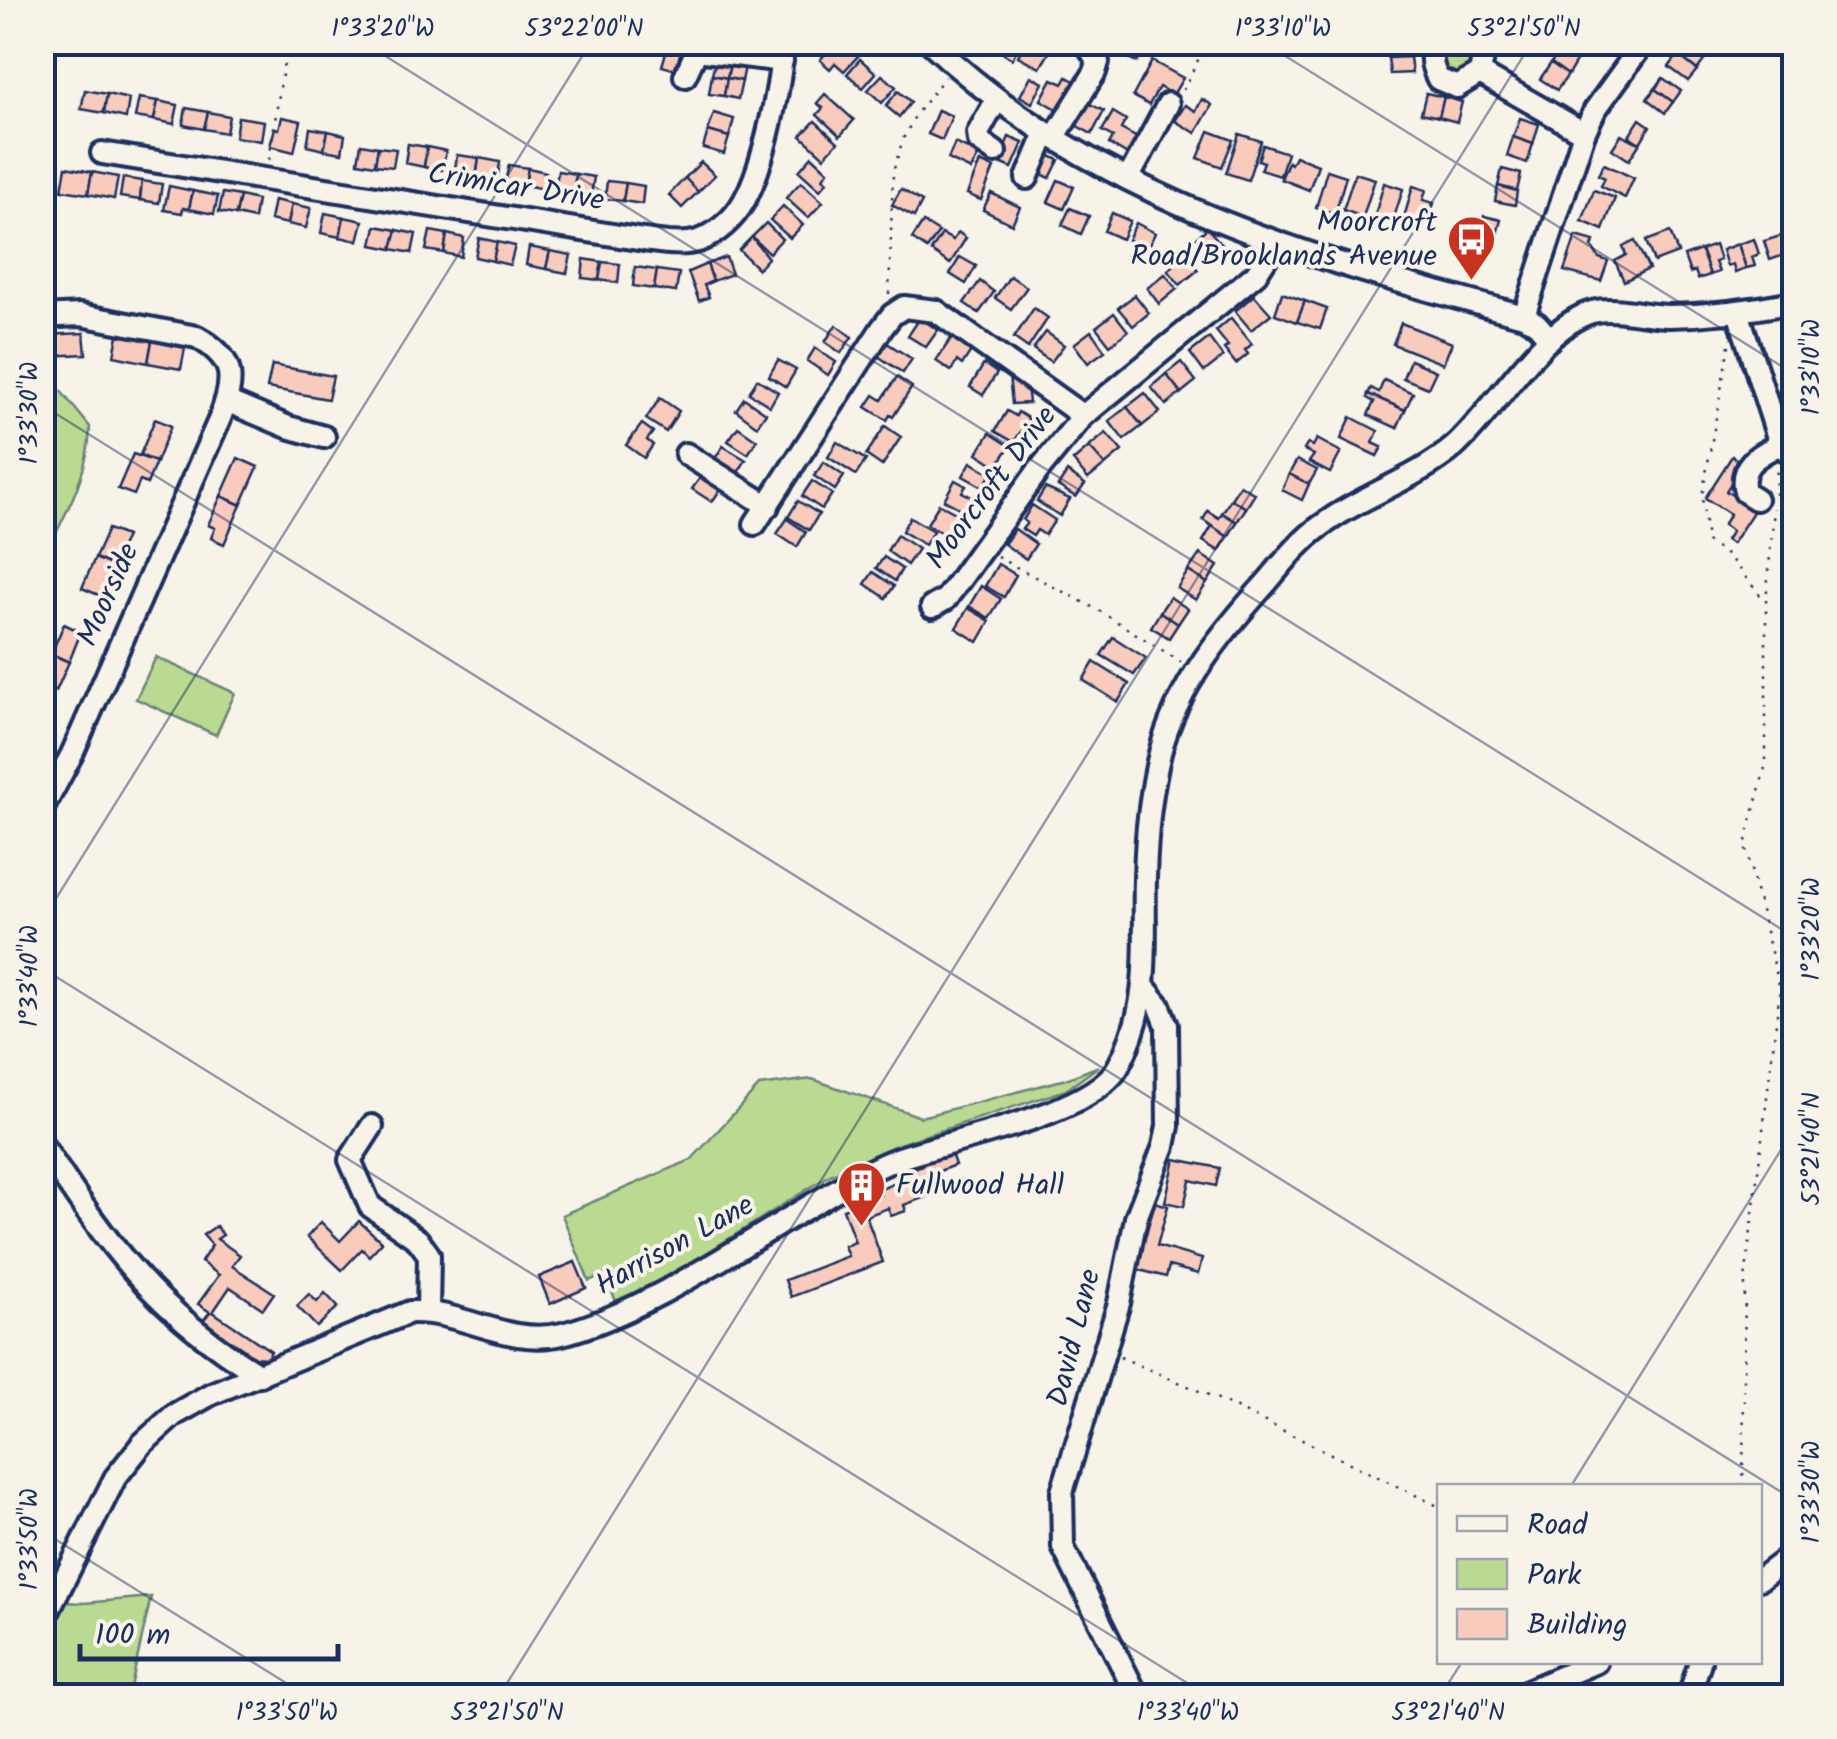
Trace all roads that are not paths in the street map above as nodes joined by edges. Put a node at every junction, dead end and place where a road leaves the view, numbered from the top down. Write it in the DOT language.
graph roads {
  1 [pos="930,42"];
  2 [pos="1440,42"];
  3 [pos="1475,42"];
  4 [pos="1644,42"];
  5 [pos="1090,49"];
  6 [pos="783,52"];
  7 [pos="1480,73"];
  8 [pos="686,76"];
  9 [pos="997,99"];
  10 [pos="1168,104"];
  11 [pos="1584,132"];
  12 [pos="1050,136"];
  13 [pos="996,152"];
  14 [pos="102,153"];
  15 [pos="1027,178"];
  16 [pos="1128,179"];
  17 [pos="1276,243"];
  18 [pos="1794,302"];
  19 [pos="1738,312"];
  20 [pos="1524,316"];
  21 [pos="42,317"];
  22 [pos="1550,338"];
  23 [pos="226,401"];
  24 [pos="1084,416"];
  25 [pos="324,437"];
  26 [pos="1788,451"];
  27 [pos="686,454"];
  28 [pos="1756,500"];
  29 [pos="768,506"];
  30 [pos="755,524"];
  31 [pos="932,607"];
  32 [pos="42,810"];
  33 [pos="1145,988"];
  34 [pos="372,1126"];
  35 [pos="42,1145"];
  36 [pos="428,1312"];
  37 [pos="218,1350"];
  38 [pos="260,1375"];
  39 [pos="211,1394"];
  40 [pos="1794,1553"];
  41 [pos="1762,1577"];
  42 [pos="42,1624"];
  43 [pos="1591,1664"];
  44 [pos="1699,1664"];
  45 [pos="1137,1696"];
  46 [pos="1516,1696"];
  47 [pos="1688,1696"];
  1 -- 9 [label="street"];
  2 -- 7 [label="street"];
  3 -- 7 [label="street"];
  4 -- 11 [label="street"];
  5 -- 12 [label="street"];
  6 -- 8 [label="street"];
  6 -- 14 [label="street, Crimicar Drive"];
  7 -- 11 [label="street"];
  9 -- 12 [label="street"];
  9 -- 13 [label="street"];
  10 -- 16 [label="street"];
  11 -- 20 [label="street"];
  12 -- 15 [label="street"];
  12 -- 16 [label="street"];
  16 -- 17 [label="street"];
  17 -- 20 [label="street"];
  17 -- 24 [label="street, Moorcroft Drive"];
  18 -- 19 [label="street"];
  19 -- 22 [label="street"];
  19 -- 26 [label="street"];
  20 -- 22 [label="street"];
  21 -- 23 [label="street, Moorside"];
  22 -- 33 [label="street"];
  23 -- 25 [label="street"];
  23 -- 32 [label="street, Moorside"];
  24 -- 29 [label="street"];
  24 -- 31 [label="street, Moorcroft Drive"];
  26 -- 28 [label="street"];
  27 -- 29 [label="street"];
  29 -- 30 [label="street"];
  33 -- 36 [label="street, Harrison Lane"];
  33 -- 45 [label="street, David Lane"];
  34 -- 36 [label="street"];
  35 -- 37 [label="street"];
  36 -- 38 [label="street"];
  37 -- 38 [label="street"];
  37 -- 39 [label="street"];
  38 -- 39 [label="street"];
  39 -- 42 [label="street"];
  40 -- 41 [label="street"];
  43 -- 46 [label="street"];
  44 -- 47 [label="street"];
}
